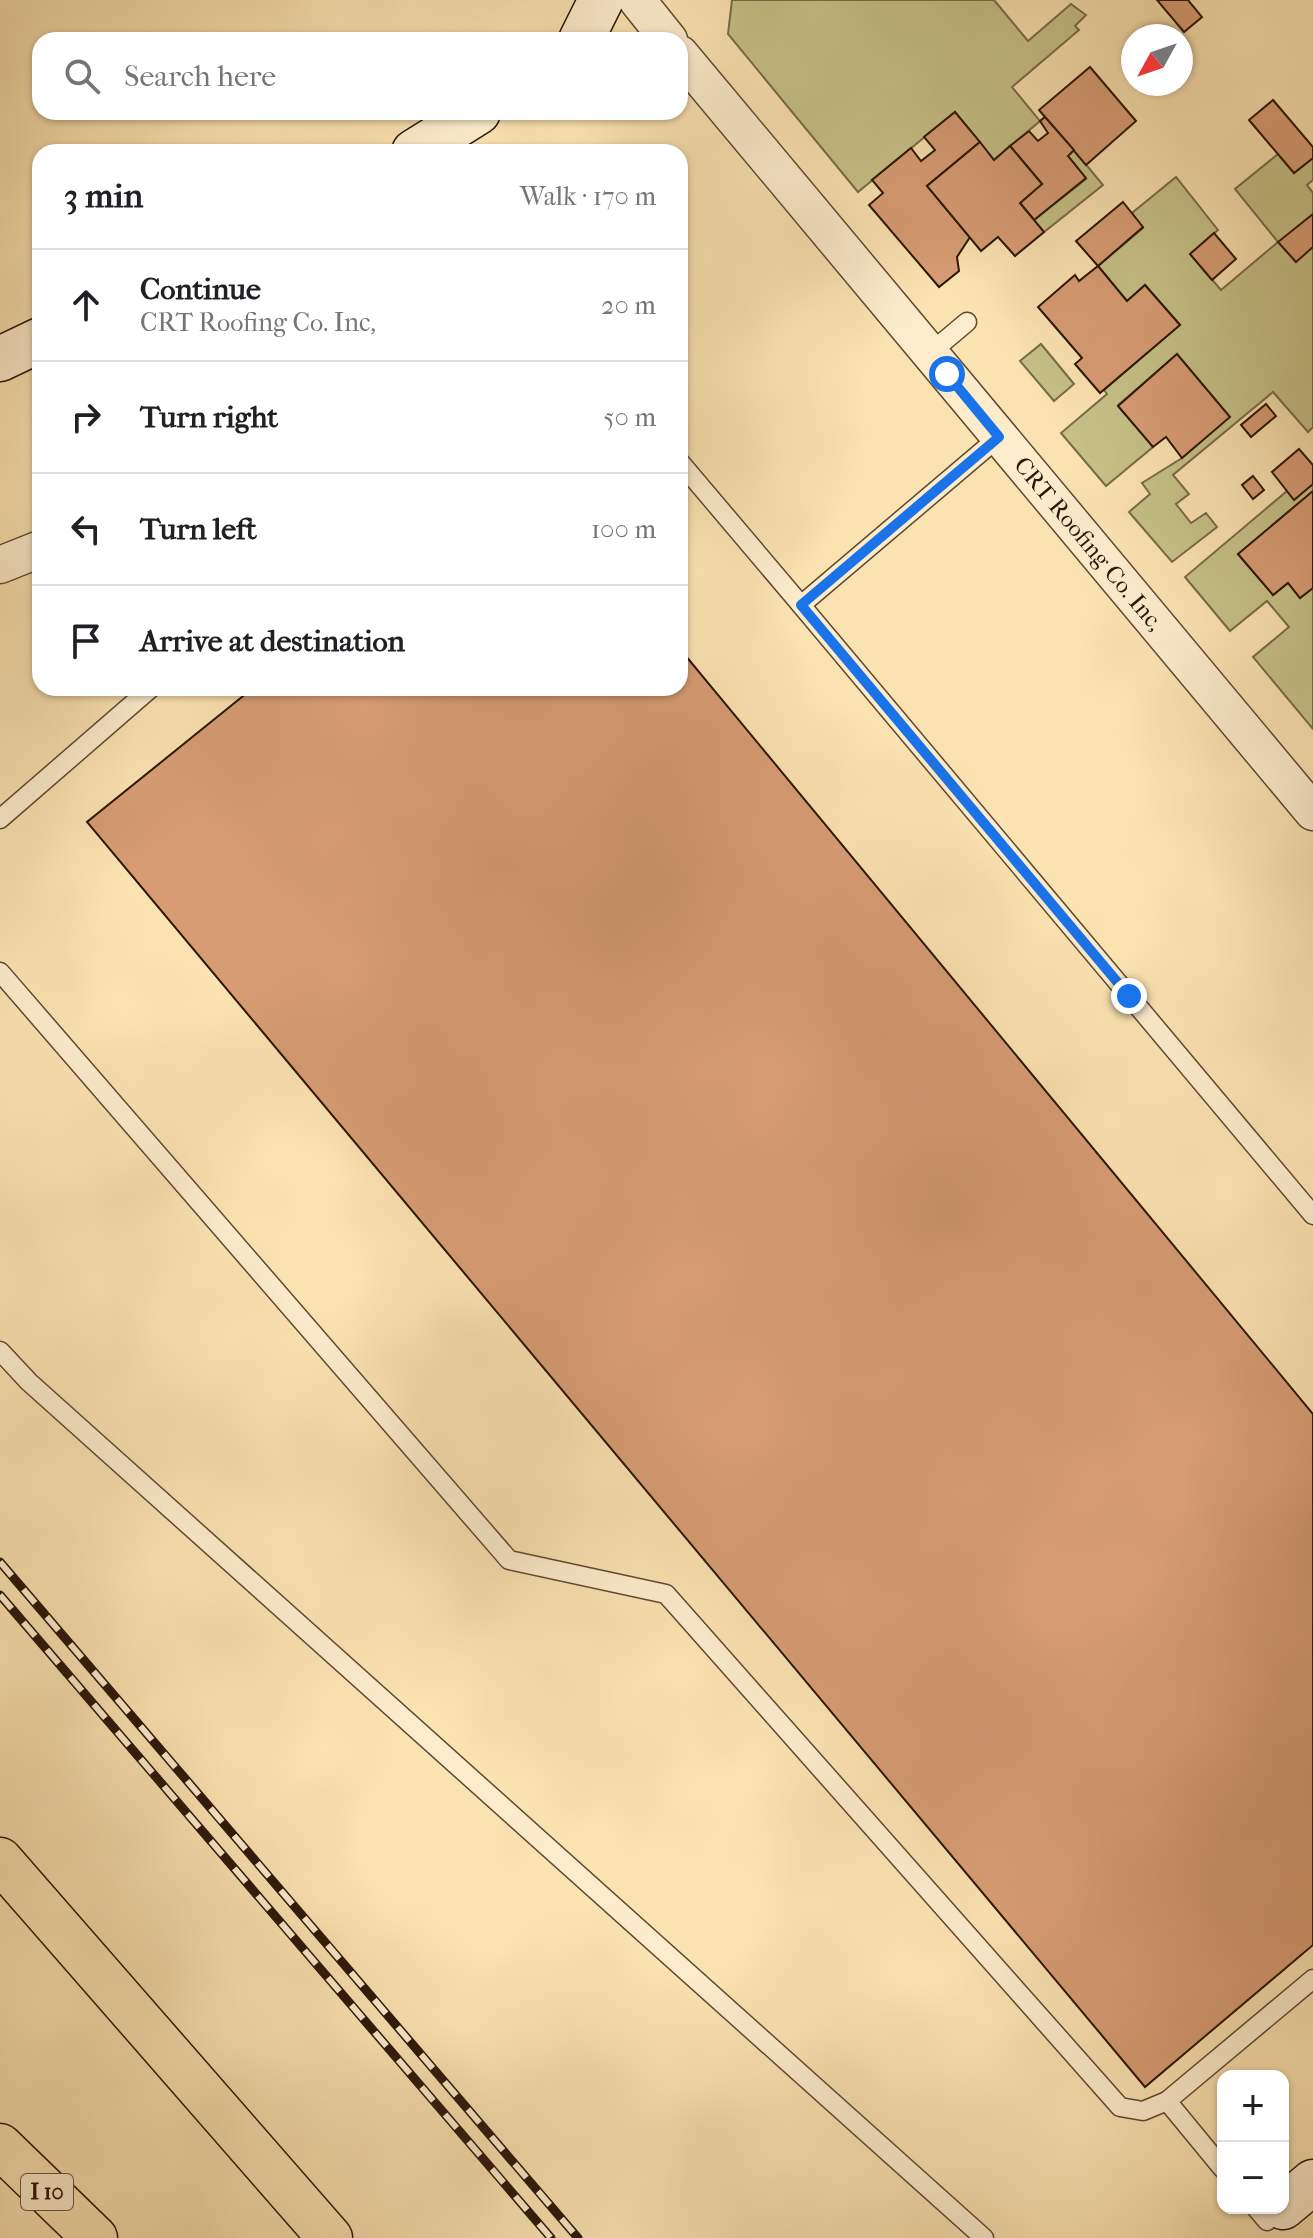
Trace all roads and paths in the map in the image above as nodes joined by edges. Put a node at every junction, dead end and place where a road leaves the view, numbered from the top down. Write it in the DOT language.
graph roads {
  1 [pos="601,0"];
  2 [pos="637,0"];
  3 [pos="585,32"];
  4 [pos="663,32"];
  5 [pos="688,64"];
  6 [pos="465,120"];
  7 [pos="427,144"];
  8 [pos="967,322"];
  9 [pos="32,344"];
  10 [pos="930,353"];
  11 [pos="0,359"];
  12 [pos="999,437"];
  13 [pos="688,471"];
  14 [pos="32,552"];
  15 [pos="0,565"];
  16 [pos="801,605"];
  17 [pos="142,696"];
  18 [pos="1313,812"];
  19 [pos="0,819"];
  20 [pos="0,972"];
  21 [pos="1313,1215"];
  22 [pos="0,1351"];
  23 [pos="0,1860"];
  24 [pos="1313,1979"];
  25 [pos="1167,2101"];
  26 [pos="0,2146"];
  27 [pos="1217,2162"];
  28 [pos="1313,2182"];
  29 [pos="1289,2199"];
  30 [pos="95,2238"];
  31 [pos="330,2238"];
  32 [pos="984,2238"];
  1 -- 3 [label="main road"];
  2 -- 4 [label="street"];
  5 -- 10 [label="street, CRT Roofing Co. Inc,"];
  6 -- 7 [label="main road"];
  8 -- 10 [label="lane"];
  9 -- 11 [label="main road"];
  10 -- 12 [label="street, CRT Roofing Co. Inc,"];
  12 -- 16 [label="lane"];
  12 -- 18 [label="street, CRT Roofing Co. Inc,"];
  13 -- 16 [label="lane"];
  14 -- 15 [label="street"];
  16 -- 21 [label="lane"];
  17 -- 19 [label="lane"];
  20 -- 25 [label="lane"];
  22 -- 32 [label="lane"];
  23 -- 31 [label="highway"];
  24 -- 25 [label="lane"];
  25 -- 27 [label="lane"];
  26 -- 30 [label="highway, I 10"];
  28 -- 29 [label="main road"];
}
